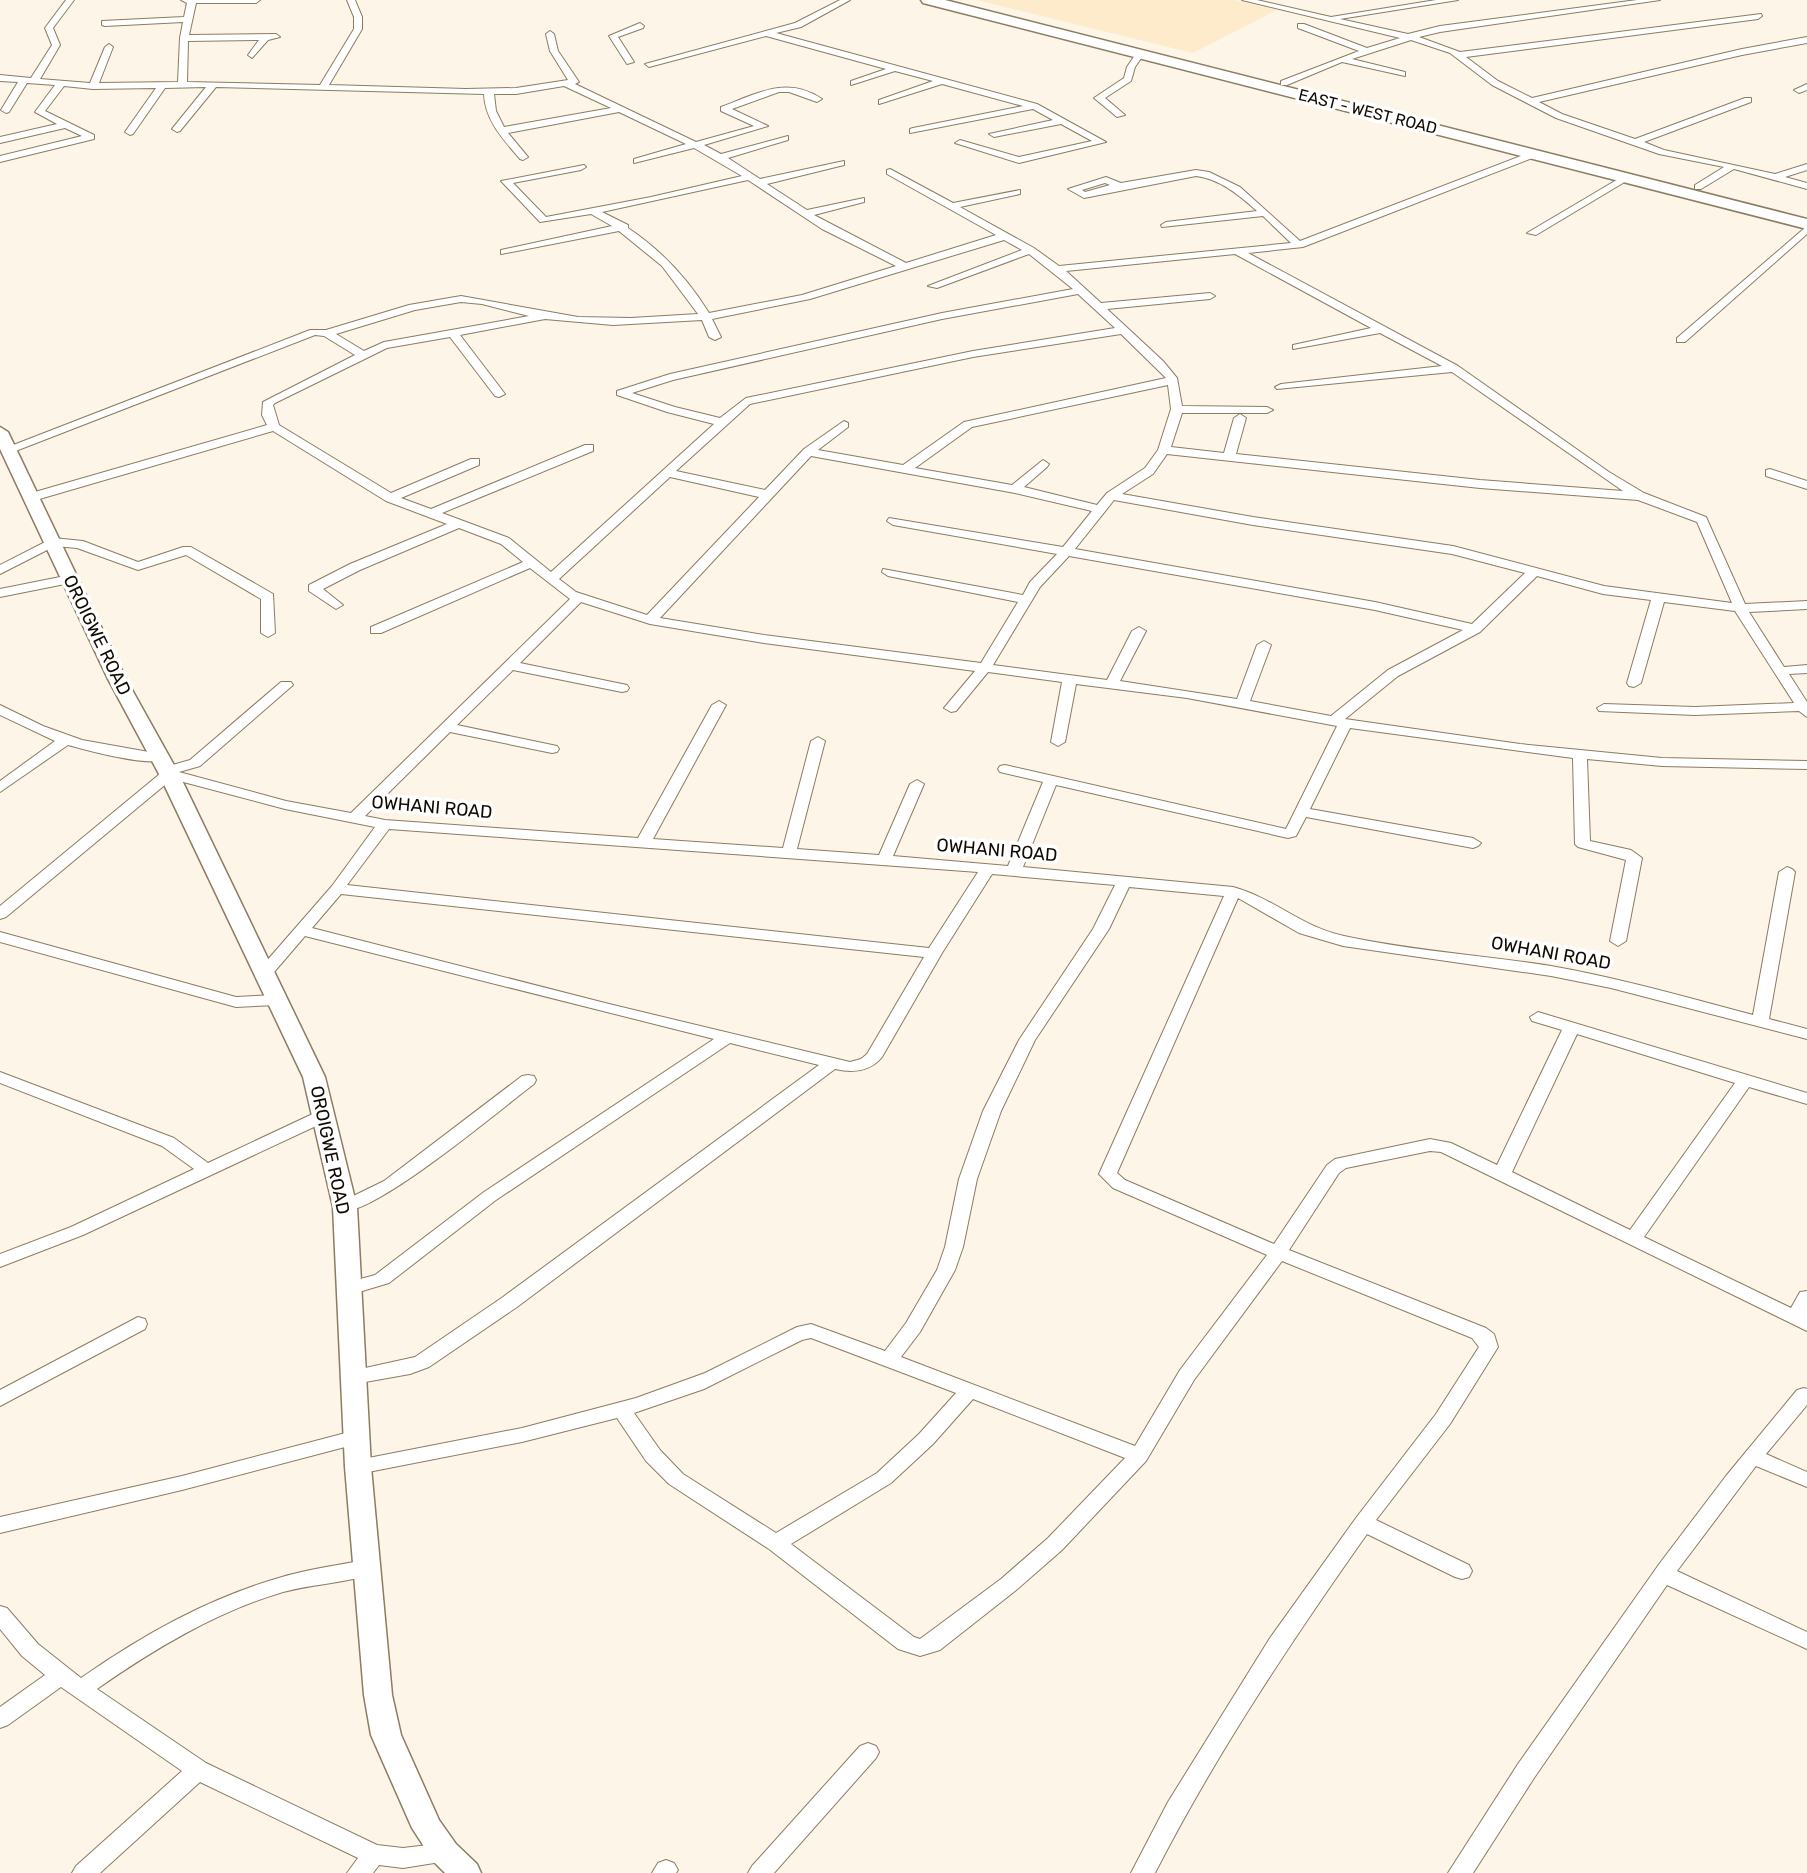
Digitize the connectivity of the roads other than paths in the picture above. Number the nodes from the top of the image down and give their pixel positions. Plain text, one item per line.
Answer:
1 (70, 0) edge
2 (186, 0) edge
3 (256, 0) edge
4 (351, 0) edge
5 (846, 0) edge
6 (928, 0) edge
7 (953, 0) edge
8 (1254, 0) edge
9 (1454, 0) edge
10 (1656, 0) edge
11 (192, 1) edge
12 (236, 1) edge
13 (1754, 16) dead end
14 (1328, 18) junction
15 (187, 19) junction
16 (105, 23) dead end
17 (640, 26) dead end
18 (1301, 26) dead end
19 (550, 34) dead end
20 (768, 34) junction
21 (265, 37) junction
22 (276, 37) dead end
23 (1408, 37) junction
24 (184, 38) junction
25 (1807, 40) edge
26 (109, 47) dead end
27 (1369, 52) junction
28 (1140, 54) junction
29 (252, 55) dead end
30 (1460, 55) junction
31 (1342, 59) junction
32 (630, 62) dead end
33 (649, 64) dead end
34 (896, 68) junction
35 (1402, 74) dead end
36 (0, 78) edge
37 (30, 79) junction
38 (945, 80) junction
39 (182, 83) junction
40 (854, 83) dead end
41 (1284, 83) junction
42 (61, 84) junction
43 (213, 84) junction
44 (567, 84) junction
45 (93, 86) junction
46 (162, 86) junction
47 (323, 87) junction
48 (489, 92) junction
49 (817, 99) dead end
50 (1748, 100) dead end
51 (882, 102) dead end
52 (1528, 102) junction
53 (1034, 106) junction
54 (6, 110) dead end
55 (618, 110) junction
56 (1120, 115) dead end
57 (1062, 121) junction
58 (68, 124) junction
59 (177, 129) dead end
60 (502, 131) junction
61 (913, 131) dead end
62 (131, 132) dead end
63 (994, 134) dead end
64 (785, 138) dead end
65 (0, 140) edge
66 (1636, 142) junction
67 (960, 143) dead end
68 (698, 145) junction
69 (1536, 153) junction
70 (523, 156) dead end
71 (720, 157) junction
72 (0, 159) edge
73 (637, 161) dead end
74 (841, 163) dead end
75 (1733, 166) junction
76 (581, 167) dead end
77 (1807, 167) edge
78 (890, 172) dead end
79 (1628, 177) junction
80 (1774, 177) junction
81 (753, 180) junction
82 (1120, 186) dead end
83 (1807, 186) edge
84 (1698, 187) junction
85 (1016, 191) dead end
86 (860, 200) dead end
87 (952, 206) junction
88 (594, 212) junction
89 (1263, 213) junction
90 (804, 214) junction
91 (1807, 214) edge
92 (1166, 225) dead end
93 (1807, 226) edge
94 (624, 227) junction
95 (1532, 233) dead end
96 (1006, 236) junction
97 (1298, 245) junction
98 (1030, 250) junction
99 (505, 252) dead end
100 (1238, 252) junction
101 (905, 266) junction
102 (1057, 269) junction
103 (933, 286) dead end
104 (1080, 291) junction
105 (1210, 296) dead end
106 (1098, 307) junction
107 (546, 316) junction
108 (706, 317) junction
109 (1381, 329) junction
110 (1123, 330) junction
111 (452, 332) junction
112 (327, 333) junction
113 (715, 337) dead end
114 (1681, 340) dead end
115 (1297, 347) dead end
116 (361, 354) junction
117 (1454, 368) junction
118 (1173, 380) junction
119 (1281, 387) dead end
120 (499, 394) dead end
121 (1177, 409) junction
122 (1267, 410) dead end
123 (1240, 418) dead end
124 (720, 422) junction
125 (844, 425) dead end
126 (274, 426) junction
127 (4, 440) edge
128 (589, 448) dead end
129 (1164, 450) junction
130 (808, 452) junction
131 (1229, 457) junction
132 (475, 462) dead end
133 (1043, 464) dead end
134 (906, 469) junction
135 (669, 473) junction
136 (1770, 473) dead end
137 (1807, 485) edge
138 (1016, 489) junction
139 (769, 495) junction
140 (1111, 496) junction
141 (1640, 496) junction
142 (32, 497) junction
143 (390, 498) junction
144 (1098, 509) junction
145 (429, 514) junction
146 (893, 521) dead end
147 (460, 523) junction
148 (53, 542) junction
149 (1066, 552) junction
150 (531, 563) junction
151 (0, 570) edge
152 (888, 572) dead end
153 (1534, 572) junction
154 (70, 579) junction
155 (551, 579) junction
156 (0, 593) edge
157 (578, 598) junction
158 (1658, 598) junction
159 (1024, 599) junction
160 (336, 605) dead end
161 (1807, 606) edge
162 (1743, 608) junction
163 (650, 620) junction
164 (1475, 629) junction
165 (376, 631) dead end
166 (1139, 631) dead end
167 (268, 633) dead end
168 (1264, 645) dead end
169 (509, 665) junction
170 (985, 667) junction
171 (1807, 669) edge
172 (1779, 671) junction
173 (1070, 678) junction
174 (1634, 683) dead end
175 (1112, 684) junction
176 (286, 685) dead end
177 (622, 688) dead end
178 (1242, 703) junction
179 (719, 705) dead end
180 (951, 708) dead end
181 (1604, 708) dead end
182 (0, 709) edge
183 (1805, 710) edge
184 (1339, 722) junction
185 (446, 727) junction
186 (64, 741) junction
187 (818, 741) dead end
188 (1058, 742) dead end
189 (552, 749) dead end
190 (1580, 755) junction
191 (1807, 765) edge
192 (165, 768) junction
193 (1005, 769) dead end
194 (1051, 779) junction
195 (917, 784) dead end
196 (0, 788) edge
197 (1301, 813) junction
198 (353, 819) junction
199 (386, 824) junction
200 (643, 843) junction
201 (1472, 843) dead end
202 (789, 853) junction
203 (884, 860) junction
204 (988, 868) junction
205 (1014, 870) junction
206 (1787, 872) dead end
207 (1125, 880) junction
208 (337, 889) junction
209 (1233, 892) junction
210 (0, 914) edge
211 (301, 930) junction
212 (0, 937) edge
213 (1619, 941) dead end
214 (934, 953) junction
215 (263, 975) junction
216 (277, 1000) junction
217 (1538, 1017) dead end
218 (1760, 1023) junction
219 (1572, 1027) junction
220 (1807, 1034) edge
221 (727, 1038) junction
222 (832, 1063) junction
223 (0, 1077) edge
224 (528, 1080) dead end
225 (1745, 1080) junction
226 (1807, 1099) edge
227 (325, 1115) junction
228 (208, 1171) junction
229 (1502, 1174) junction
230 (345, 1207) junction
231 (1635, 1237) junction
232 (1278, 1253) junction
233 (0, 1261) edge
234 (349, 1289) junction
235 (1807, 1297) edge
236 (1801, 1321) edge
237 (138, 1324) dead end
238 (890, 1359) junction
239 (354, 1377) junction
240 (970, 1391) junction
241 (1804, 1395) dead end
242 (0, 1399) edge
243 (621, 1409) junction
244 (357, 1437) junction
245 (1139, 1456) junction
246 (1754, 1457) junction
247 (358, 1467) junction
248 (1807, 1480) edge
249 (1363, 1523) junction
250 (0, 1525) edge
251 (776, 1543) junction
252 (366, 1568) junction
253 (1462, 1571) dead end
254 (1664, 1574) junction
255 (0, 1614) edge
256 (1807, 1641) edge
257 (61, 1676) junction
258 (80, 1690) junction
259 (0, 1719) edge
260 (868, 1752) dead end
261 (198, 1770) junction
262 (445, 1853) junction
263 (374, 1855) junction
264 (84, 1873) edge
265 (359, 1873) edge
266 (466, 1873) edge
267 (760, 1873) edge
268 (1143, 1873) edge
269 (1460, 1873) edge

1 - 37 street
2 - 11 street
3 - 12 street
4 - 47 street
5 - 20 street
6 - 28 main road, EAST - WEST ROAD
7 - 41 main road, EAST - WEST ROAD
8 - 14 street
9 - 14 street
10 - 23 street
11 - 12 street
11 - 15 street
13 - 30 street
14 - 23 street
15 - 16 street
15 - 24 street
17 - 32 street
18 - 27 street
19 - 44 street
20 - 33 street
20 - 34 street
21 - 22 street
21 - 24 street
21 - 29 street
23 - 27 street
23 - 30 street
24 - 39 street
25 - 52 street
26 - 45 street
27 - 31 street
28 - 56 street
28 - 69 main road, EAST - WEST ROAD
30 - 52 street
31 - 35 street
31 - 41 street
34 - 38 street
34 - 40 street
36 - 37 street
37 - 42 street
37 - 54 street
38 - 51 street
38 - 53 street
39 - 43 street
39 - 46 street
41 - 84 main road, EAST - WEST ROAD
42 - 45 street
42 - 58 street
43 - 47 street
43 - 59 street
44 - 48 street
44 - 55 street
45 - 46 street
46 - 62 street
47 - 48 street
48 - 60 street
49 - 68 street
50 - 66 street
52 - 66 street
53 - 57 street
53 - 61 street
55 - 60 street
55 - 68 street
57 - 63 street
57 - 67 street
58 - 65 street
58 - 72 street
60 - 70 street
64 - 71 street
66 - 75 street
68 - 71 street
68 - 73 street
69 - 79 main road, EAST - WEST ROAD
69 - 97 street
71 - 81 street
74 - 81 street
75 - 80 street
75 - 84 street
76 - 88 street
77 - 80 street
78 - 87 street
79 - 93 main road, EAST - WEST ROAD
79 - 95 street
80 - 83 street
81 - 88 street
81 - 90 street
82 - 89 street
84 - 91 main road, EAST - WEST ROAD
85 - 87 street
86 - 90 street
87 - 96 street
88 - 94 street
89 - 92 street
89 - 97 street
90 - 101 street
93 - 114 street
94 - 99 street
94 - 108 street
96 - 98 street
96 - 101 street
97 - 100 street
98 - 102 street
98 - 103 street
100 - 102 street
100 - 109 street
101 - 108 street
102 - 104 street
104 - 106 street
104 - 124 street
105 - 106 street
106 - 110 street
107 - 108 street
107 - 111 street
107 - 112 street
108 - 113 street
109 - 115 street
109 - 117 street
110 - 118 street
110 - 124 street
111 - 116 street
111 - 120 street
112 - 116 street
112 - 127 street
116 - 126 street
117 - 119 street
117 - 141 street
118 - 121 street
118 - 134 street
121 - 122 street
121 - 129 street
123 - 131 street
124 - 135 street
125 - 130 street
126 - 142 street
126 - 143 street
127 - 142 street, OROIGWE ROAD
128 - 145 street
129 - 131 street
129 - 140 street
130 - 134 street
130 - 139 street
131 - 141 street
132 - 143 street
133 - 138 street
134 - 138 street
135 - 139 street
135 - 155 street
136 - 137 street
138 - 144 street
139 - 163 street
140 - 144 street
140 - 153 street
141 - 162 street
142 - 148 street, OROIGWE ROAD
143 - 145 street
144 - 149 street
145 - 147 street
146 - 149 street
147 - 150 street
147 - 160 street
148 - 151 street
148 - 154 street, OROIGWE ROAD
148 - 167 street
149 - 159 street
149 - 164 street
150 - 155 street
150 - 165 street
152 - 159 street
153 - 158 street
153 - 164 street
154 - 156 street
154 - 192 street, OROIGWE ROAD
155 - 157 street
157 - 163 street
157 - 169 street
158 - 162 street
158 - 174 street
159 - 170 street
161 - 162 street
162 - 172 street
163 - 170 street
164 - 184 street
166 - 175 street
168 - 178 street
169 - 177 street
169 - 185 street
170 - 173 street
170 - 180 street
171 - 172 street
172 - 183 street
173 - 175 street
173 - 188 street
175 - 178 street
176 - 192 street
178 - 184 street
179 - 200 street
181 - 183 street
182 - 186 street, OWHANI ROAD
184 - 190 street
184 - 197 street
185 - 189 street
185 - 198 street
186 - 192 street, OWHANI ROAD
186 - 196 street
187 - 202 street
190 - 191 street
190 - 213 street
192 - 198 street, OWHANI ROAD
192 - 210 street
192 - 215 street, OROIGWE ROAD
193 - 194 street
194 - 197 street
194 - 205 street
195 - 203 street
197 - 201 street
198 - 199 street, OWHANI ROAD
199 - 200 street, OWHANI ROAD
199 - 208 street
200 - 202 street, OWHANI ROAD
202 - 203 street, OWHANI ROAD
203 - 204 street, OWHANI ROAD
204 - 205 street, OWHANI ROAD
204 - 214 street
205 - 207 street, OWHANI ROAD
206 - 218 street
207 - 209 street, OWHANI ROAD
207 - 238 street
208 - 211 street
208 - 214 street
209 - 218 street, OWHANI ROAD
209 - 232 street
211 - 215 street
211 - 221 street
212 - 216 street
214 - 222 street
215 - 216 street, OROIGWE ROAD
216 - 227 street, OROIGWE ROAD
217 - 219 street
218 - 220 street, OWHANI ROAD
219 - 225 street
219 - 229 street
221 - 222 street
221 - 234 street
222 - 239 street
223 - 228 street
224 - 230 street
225 - 226 street
225 - 231 street
227 - 228 street
227 - 230 street, OROIGWE ROAD
228 - 233 street
229 - 231 street
229 - 232 street
230 - 234 street, OROIGWE ROAD
231 - 236 street
232 - 245 street
232 - 249 street
234 - 239 street, OROIGWE ROAD
235 - 236 street
237 - 242 street
238 - 240 street
238 - 243 street
239 - 244 street, OROIGWE ROAD
240 - 245 street
240 - 251 street
241 - 246 street
243 - 247 street
243 - 251 street
244 - 247 street, OROIGWE ROAD
244 - 250 street
245 - 251 street
246 - 248 street
246 - 254 street
247 - 252 street, OROIGWE ROAD
249 - 253 street
249 - 268 street
252 - 258 street
252 - 262 street, OROIGWE ROAD
254 - 256 street
254 - 269 street
255 - 257 street
257 - 258 street
257 - 259 street
258 - 261 street
260 - 267 street
261 - 263 street
261 - 264 street
262 - 263 street
262 - 266 street, OROIGWE ROAD
263 - 265 street

